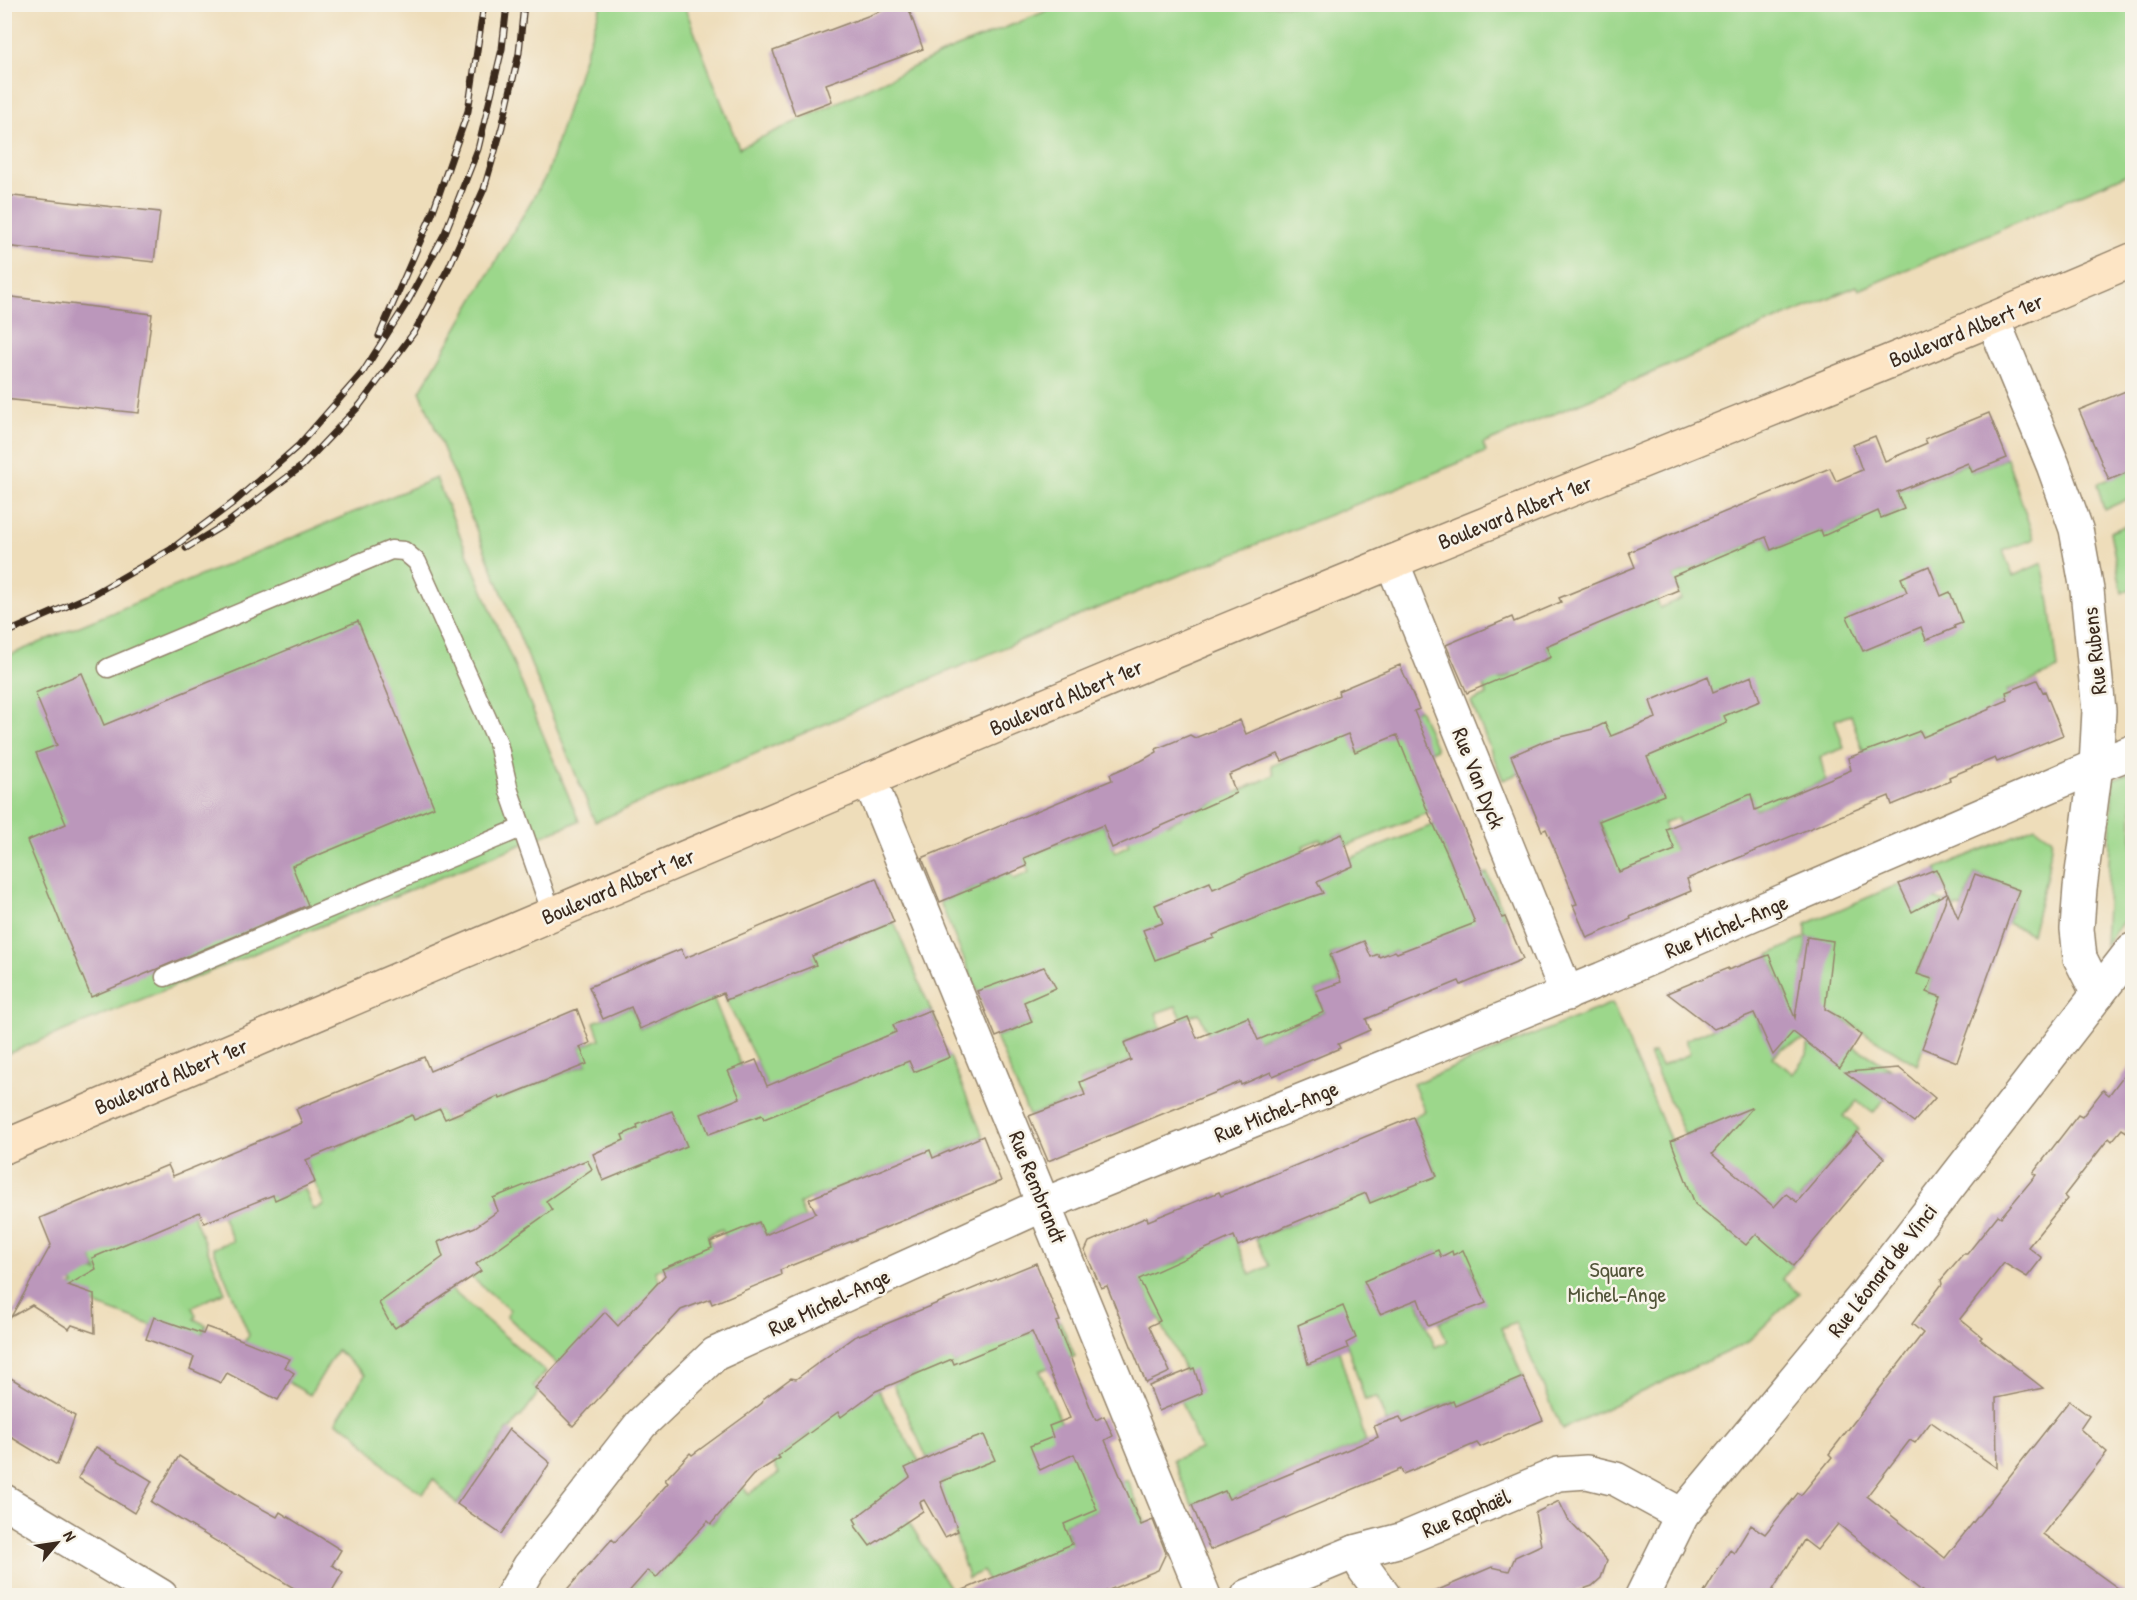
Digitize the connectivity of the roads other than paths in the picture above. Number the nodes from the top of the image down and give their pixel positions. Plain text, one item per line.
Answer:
1 (2133, 260) edge
2 (1993, 320) junction
3 (1392, 562) junction
4 (108, 668) dead end
5 (2133, 752) edge
6 (2096, 766) junction
7 (869, 779) junction
8 (521, 828) junction
9 (552, 914) junction
10 (2133, 950) edge
11 (165, 977) dead end
12 (1567, 994) junction
13 (2098, 994) junction
14 (4, 1147) edge
15 (1045, 1203) junction
16 (4, 1501) edge
17 (1682, 1515) junction
18 (1355, 1552) junction
19 (161, 1596) edge
20 (512, 1596) edge
21 (1204, 1596) edge
22 (1248, 1596) edge
23 (1384, 1596) edge
24 (1642, 1596) edge

1 - 2 main road, Boulevard Albert 1er
2 - 3 main road, Boulevard Albert 1er
2 - 6 street, Rue Rubens
3 - 7 main road, Boulevard Albert 1er
3 - 12 street, Rue Van Dyck
4 - 8 lane
5 - 6 street, Rue Michel-Ange
6 - 12 street, Rue Michel-Ange
6 - 13 street, Rue Rubens
7 - 9 main road, Boulevard Albert 1er
7 - 15 street, Rue Rembrandt
8 - 9 lane
8 - 11 lane
9 - 14 main road, Boulevard Albert 1er
10 - 13 street, Rue Léonard de Vinci
12 - 15 street, Rue Michel-Ange
13 - 17 street, Rue Léonard de Vinci
15 - 20 street, Rue Michel-Ange
15 - 21 street, Rue Rembrandt
16 - 19 street
17 - 18 street, Rue Raphaël
17 - 24 street, Rue Léonard de Vinci
18 - 22 street, Rue Raphaël
18 - 23 street

